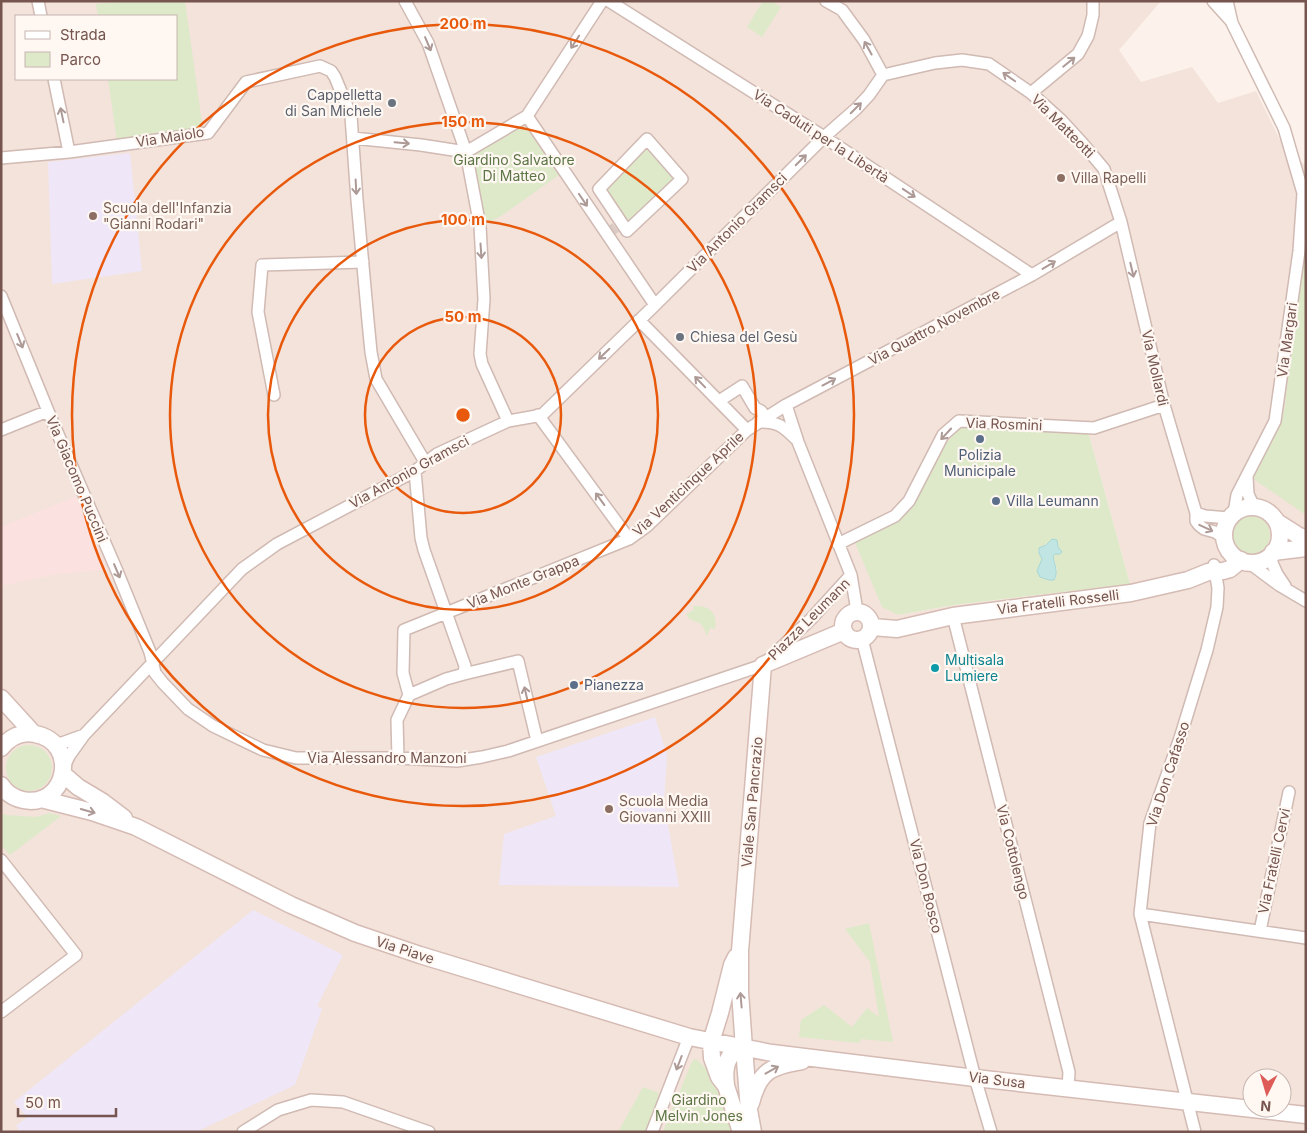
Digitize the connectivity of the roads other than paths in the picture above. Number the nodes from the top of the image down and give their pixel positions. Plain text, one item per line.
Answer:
1 (38, 1) edge
2 (405, 1) edge
3 (602, 1) edge
4 (609, 1) edge
5 (826, 1) edge
6 (1093, 1) edge
7 (1213, 1) edge
8 (1227, 1) edge
9 (41, 15) edge
10 (1232, 23) junction
11 (883, 75) junction
12 (54, 80) edge
13 (1031, 93) junction
14 (526, 116) junction
15 (824, 137) junction
16 (353, 138) junction
17 (647, 139) joint
18 (69, 152) junction
19 (466, 152) junction
20 (1, 158) edge
21 (1121, 222) junction
22 (363, 262) junction
23 (1032, 275) junction
24 (1, 296) edge
25 (655, 305) junction
26 (639, 320) junction
27 (274, 395) dead end
28 (719, 401) junction
29 (786, 405) junction
30 (1164, 405) junction
31 (48, 411) junction
32 (538, 415) junction
33 (762, 420) junction
34 (508, 421) junction
35 (1, 430) edge
36 (747, 430) junction
37 (798, 442) junction
38 (425, 462) junction
39 (415, 471) junction
40 (1247, 477) junction
41 (1254, 507) junction
42 (1196, 513) junction
43 (1231, 516) junction
44 (1277, 522) junction
45 (1306, 538) edge
46 (629, 539) junction
47 (1225, 542) junction
48 (838, 544) junction
49 (1306, 548) edge
50 (600, 551) joint
51 (1271, 554) junction
52 (1244, 561) junction
53 (1213, 569) junction
54 (851, 575) junction
55 (1291, 592) junction
56 (1306, 601) edge
57 (857, 611) junction
58 (447, 613) junction
59 (953, 616) junction
60 (844, 631) junction
61 (867, 633) junction
62 (152, 662) junction
63 (768, 662) junction
64 (464, 674) junction
65 (409, 695) junction
66 (1, 698) edge
67 (33, 733) junction
68 (84, 735) junction
69 (3, 740) edge
70 (537, 741) junction
71 (54, 743) junction
72 (398, 758) junction
73 (64, 770) junction
74 (1, 786) edge
75 (1289, 792) dead end
76 (34, 800) junction
77 (1, 805) edge
78 (136, 827) junction
79 (1, 860) edge
80 (1140, 914) junction
81 (1260, 931) junction
82 (1306, 938) edge
83 (740, 951) junction
84 (1, 1012) edge
85 (689, 1037) junction
86 (711, 1042) junction
87 (743, 1048) junction
88 (820, 1058) junction
89 (975, 1078) junction
90 (726, 1086) junction
91 (1068, 1088) junction
92 (1188, 1101) junction
93 (749, 1110) junction
94 (1306, 1115) edge
95 (243, 1132) edge
96 (429, 1132) edge
97 (652, 1132) edge
98 (741, 1132) edge
99 (753, 1132) edge
100 (991, 1132) edge
101 (1195, 1132) edge

1 - 9 street
2 -> 19 street
3 -> 14 street
4 - 15 street, Via Caduti per la Libertà
11 -> 5 street
13 -> 6 street
7 - 10 street
8 - 10 street, Via Margari
10 - 40 street, Via Margari
13 -> 11 street, Via Matteotti
15 -> 11 street
18 -> 12 street
13 - 21 street, Via Matteotti
14 - 19 street
14 -> 25 street
15 -> 23 street, Via Caduti per la Libertà
25 -> 15 street, Via Antonio Gramsci
16 - 18 street, Via Maiolo
16 -> 19 street
16 -> 22 street, Via Maiolo
17 - 17 street
18 - 20 street, Via Maiolo
19 -> 34 street
23 -> 21 street, Via Quattro Novembre
21 -> 30 street, Via Mollardi
22 - 27 street
22 - 38 street, Via Maiolo
29 -> 23 street, Via Quattro Novembre
24 -> 31 street, Via Giacomo Puccini
25 - 26 street, Via Antonio Gramsci
28 -> 26 street, Via Venticinque Aprile
26 -> 32 street, Via Antonio Gramsci
28 - 33 street
28 - 36 street, Via Venticinque Aprile
29 - 33 street, Via Quattro Novembre
29 - 37 street
30 - 42 street, Via Mollardi
30 -> 48 street, Via Rosmini
31 - 35 street
31 -> 62 street, Via Giacomo Puccini
32 - 34 street, Via Antonio Gramsci
46 -> 32 street
33 - 36 street, Via Quattro Novembre
33 - 37 street
34 - 38 street, Via Antonio Gramsci
36 - 46 street, Via Venticinque Aprile
37 - 48 street
38 - 39 street, Via Antonio Gramsci
39 - 58 street
39 - 62 street, Via Antonio Gramsci
40 - 41 street
40 - 43 street, Via Margari
41 - 43 street
41 - 44 street
42 - 43 street
42 -> 47 street, Via Mollardi
43 - 47 street
44 - 45 street
44 - 51 street
46 - 50 street, Via Venticinque Aprile
47 - 52 street
47 - 53 street
48 - 54 street
49 - 51 street
50 - 58 street, Via Monte Grappa
51 - 52 street
51 - 55 street
52 - 53 street, Via Fratelli Rosselli
52 - 55 street
53 - 59 street, Via Fratelli Rosselli
53 - 80 street, Via Don Cafasso
54 - 57 street, Piazza Leumann
54 - 63 street, Piazza Leumann
55 - 56 street
57 - 60 street
57 - 61 street
58 - 64 street
58 - 65 street, Via Monte Grappa
59 - 61 street, Via Fratelli Rosselli
59 - 91 street, Via Cottolengo
60 - 61 street
60 - 63 street, Piazza Leumann
61 - 89 street, Via Don Bosco
62 - 68 street, Via Antonio Gramsci
62 - 72 street, Via Alessandro Manzoni
63 - 70 street, Via Alessandro Manzoni
63 - 83 street, Viale San Pancrazio
64 - 65 street
70 -> 64 street
65 - 72 street
66 - 67 street
67 - 69 street
67 - 71 street
68 - 71 street, Via Antonio Gramsci
68 - 73 street, Via Antonio Gramsci
70 - 72 street, Via Alessandro Manzoni
71 - 73 street
73 - 76 street
73 - 78 street, Via Piave
74 - 76 street
75 - 81 street, Via Fratelli Cervi
76 - 77 street
76 -> 78 street, Via Piave
78 - 85 street, Via Piave
79 - 84 street
80 - 81 street, Via Fratelli Cervi
80 - 92 street, Via Don Cafasso
81 - 82 street, Via Fratelli Cervi
83 - 86 street, Viale San Pancrazio
87 -> 83 street, Viale San Pancrazio
85 - 86 street, Via Susa
85 -> 97 street
86 - 87 street, Via Susa
86 - 90 street, Viale San Pancrazio
87 - 88 street, Via Susa
87 - 90 street
87 - 93 street, Viale San Pancrazio
88 - 89 street, Via Susa
93 -> 88 street
89 - 91 street, Via Susa
89 - 100 street, Via Don Bosco
90 - 98 street, Viale San Pancrazio
91 - 92 street, Via Susa
92 - 94 street, Via Susa
92 - 101 street, Via Don Cafasso
93 - 99 street, Viale San Pancrazio
95 - 96 street

